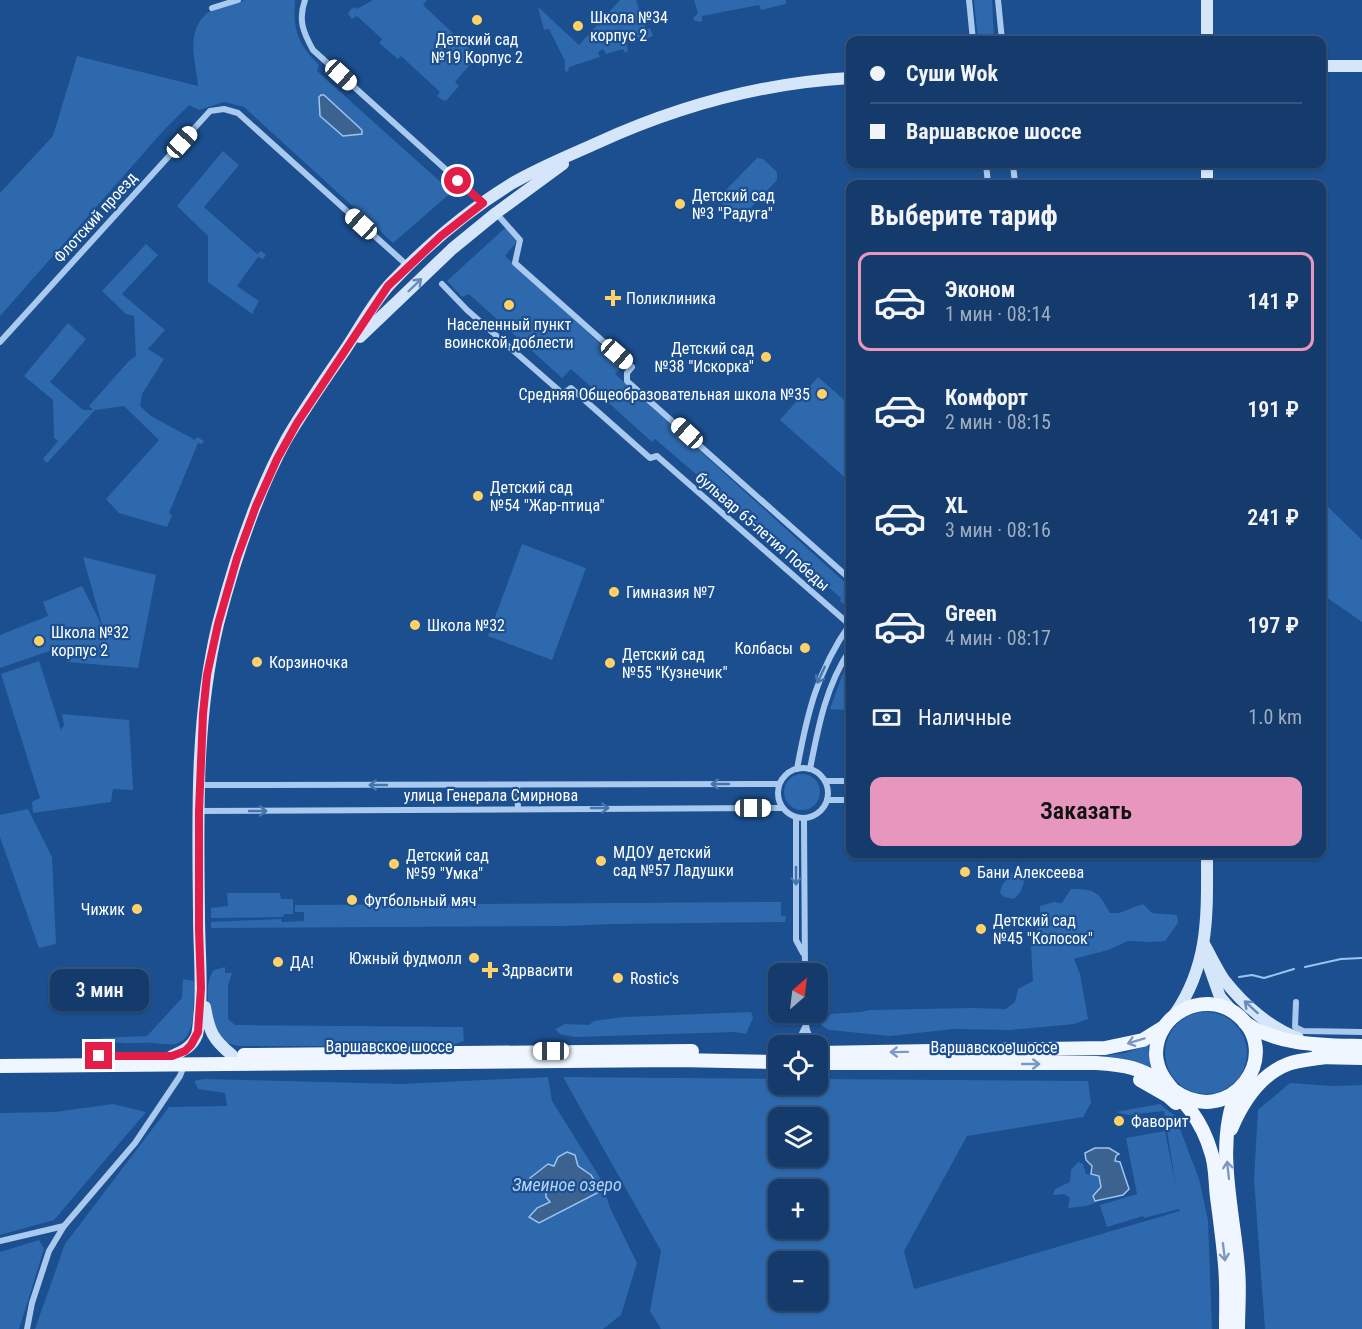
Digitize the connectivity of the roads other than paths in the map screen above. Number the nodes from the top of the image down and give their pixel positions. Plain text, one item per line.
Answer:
1 (238, 0) edge
2 (305, 0) edge
3 (969, 0) edge
4 (998, 0) edge
5 (1208, 0) edge
6 (212, 8) dead end
7 (973, 36) edge
8 (1002, 36) edge
9 (1207, 36) edge
10 (1326, 66) edge
11 (1362, 66) edge
12 (846, 78) edge
13 (586, 148) junction
14 (512, 184) junction
15 (521, 195) junction
16 (483, 203) junction
17 (496, 213) junction
18 (408, 266) junction
19 (441, 284) dead end
20 (388, 286) junction
21 (398, 302) junction
22 (0, 342) edge
23 (344, 352) junction
24 (846, 575) edge
25 (846, 621) edge
26 (846, 631) edge
27 (834, 649) junction
28 (846, 656) joint
29 (797, 769) junction
30 (810, 769) junction
31 (825, 781) junction
32 (846, 781) edge
33 (779, 784) junction
34 (200, 785) junction
35 (517, 785) junction
36 (827, 800) junction
37 (846, 800) edge
38 (782, 808) junction
39 (518, 809) junction
40 (199, 811) junction
41 (796, 818) junction
42 (804, 819) junction
43 (1207, 858) edge
44 (796, 923) junction
45 (804, 924) junction
46 (1204, 944) junction
47 (804, 956) junction
48 (804, 963) edge
49 (201, 988) junction
50 (1296, 1002) dead end
51 (1232, 1011) junction
52 (1175, 1014) junction
53 (805, 1023) edge
54 (1245, 1023) junction
55 (805, 1027) junction
56 (1164, 1027) junction
57 (1362, 1032) edge
58 (801, 1035) edge
59 (809, 1035) edge
60 (1362, 1046) edge
61 (768, 1052) edge
62 (828, 1052) edge
63 (828, 1052) edge
64 (232, 1055) junction
65 (172, 1056) junction
66 (0, 1057) edge
67 (1325, 1057) junction
68 (1362, 1058) edge
69 (768, 1062) edge
70 (1096, 1063) junction
71 (184, 1064) junction
72 (0, 1066) edge
73 (1248, 1079) junction
74 (1170, 1087) junction
75 (1237, 1092) junction
76 (1202, 1130) junction
77 (1227, 1137) junction
78 (64, 1226) junction
79 (0, 1241) edge
80 (27, 1329) edge
81 (1226, 1329) edge
82 (1238, 1329) edge

1 - 6 street
2 - 16 street
3 - 7 street
4 - 8 street
5 - 9 main road
10 - 11 main road
12 - 13 main road
13 - 14 main road
13 - 15 main road
14 - 15 main road
14 - 16 main road
15 - 17 main road
16 - 18 main road
21 -> 17 main road
17 - 24 street, бульвар 65-летия Победы
18 - 20 main road
18 - 22 street, Флотский проезд
19 - 25 street, бульвар 65-летия Победы
20 - 21 main road
20 - 23 main road
21 - 23 main road
23 - 34 main road
26 - 27 street
27 - 28 street
27 -> 29 street
28 - 30 street
29 - 30 street
29 - 33 street
30 - 31 street
31 - 32 street
31 - 36 street
33 -> 35 street, улица Генерала Смирнова
33 - 38 street
35 -> 34 street, улица Генерала Смирнова
34 - 40 main road
35 - 39 street
36 - 37 street
36 - 42 street
39 -> 38 street, улица Генерала Смирнова
38 - 41 street
40 -> 39 street, улица Генерала Смирнова
40 - 49 main road
41 - 42 street
41 -> 44 street
42 - 45 street
43 - 46 main road
44 - 45 street
44 - 47 street
45 - 47 street
46 - 51 main road
46 - 52 main road
60 -> 46 main road
47 - 48 street
49 - 64 main road
49 - 65 main road
50 - 57 street
51 - 52 main road
51 - 54 main road
52 - 56 main road
53 - 55 street
54 - 60 main road
54 - 73 main road
55 - 58 street
55 - 59 street
56 -> 62 main road, Варшавское шоссе
56 - 74 main road
61 - 64 main road, Варшавское шоссе
63 -> 70 main road, Варшавское шоссе
64 - 65 main road, Варшавское шоссе
65 - 66 main road, Варшавское шоссе
67 - 68 main road
67 - 73 main road
67 - 77 main road
69 - 71 main road, Варшавское шоссе
70 - 74 main road, Варшавское шоссе
70 - 76 main road
71 - 72 main road, Варшавское шоссе
71 - 78 street
73 - 75 main road
74 - 75 main road
74 - 76 main road
75 - 77 main road
76 -> 81 main road
82 -> 77 main road
78 - 79 street
78 - 80 street

